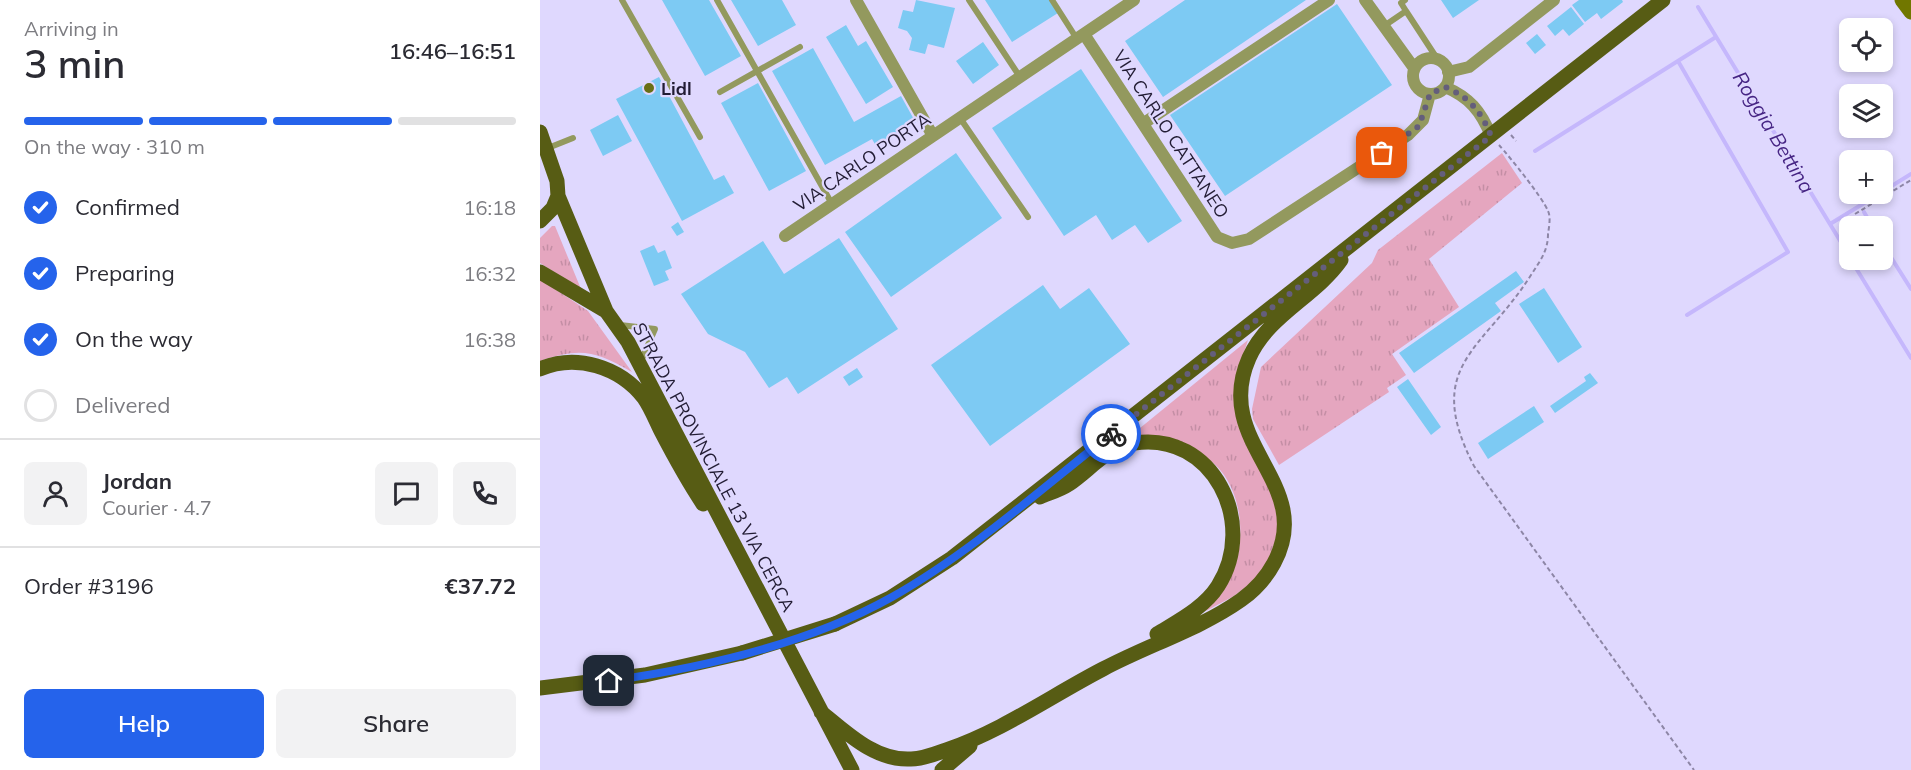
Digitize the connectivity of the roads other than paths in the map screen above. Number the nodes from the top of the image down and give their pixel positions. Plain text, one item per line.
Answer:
1 (622, 0) edge
2 (717, 0) edge
3 (856, 0) edge
4 (969, 0) edge
5 (1052, 0) edge
6 (1134, 0) edge
7 (1329, 0) edge
8 (1365, 0) edge
9 (1405, 0) edge
10 (1554, 0) edge
11 (1663, 0) edge
12 (1902, 0) edge
13 (1406, 11) junction
14 (1911, 12) edge
15 (1384, 26) junction
16 (1080, 36) junction
17 (800, 47) dead end
18 (1438, 60) junction
19 (1414, 69) junction
20 (758, 71) junction
21 (1448, 72) junction
22 (1020, 77) junction
23 (1445, 87) junction
24 (720, 92) dead end
25 (1430, 94) junction
26 (960, 118) junction
27 (1144, 123) junction
28 (540, 132) edge
29 (933, 136) junction
30 (1491, 136) junction
31 (700, 137) dead end
32 (573, 138) dead end
33 (548, 148) junction
34 (558, 196) junction
35 (832, 204) junction
36 (1028, 217) dead end
37 (542, 221) edge
38 (785, 236) dead end
39 (1351, 246) junction
40 (540, 272) edge
41 (606, 311) junction
42 (616, 324) junction
43 (640, 364) junction
44 (540, 369) edge
45 (1019, 507) junction
46 (746, 568) junction
47 (1104, 668) junction
48 (540, 688) edge
49 (821, 712) junction
50 (976, 740) junction
51 (924, 758) junction
52 (852, 770) edge
53 (894, 770) edge
54 (942, 770) edge

1 - 31 lane
2 - 20 lane
3 - 29 street
4 - 22 lane
5 - 16 lane
6 - 16 street, VIA CARLO PORTA
7 - 27 street
8 - 15 street
9 - 13 lane
10 - 21 street
11 - 30 main road
12 - 14 street
13 - 15 lane
13 - 18 lane
15 - 19 street
16 - 22 street, VIA CARLO PORTA
16 - 27 street, VIA CARLO CATTANEO
17 - 20 lane
18 - 19 street
18 - 21 street
19 - 25 street
20 - 24 lane
20 - 35 lane
21 - 23 street
22 - 26 street, VIA CARLO PORTA
23 - 25 street
23 - 30 street
25 - 27 street, VIA CARLO CATTANEO
26 - 29 street, VIA CARLO PORTA
26 - 36 lane, VIA CARLO PORTA
28 - 33 main road, STRADA PROVINCIALE 13 VIA CERCA
29 - 35 street, VIA CARLO PORTA
30 - 39 main road
32 - 33 lane
33 - 34 main road, STRADA PROVINCIALE 13 VIA CERCA
34 - 37 main road
34 - 41 main road, STRADA PROVINCIALE 13 VIA CERCA
35 - 38 street, VIA CARLO PORTA
39 - 45 main road
39 - 47 main road
40 - 41 main road, STRADA PROVINCIALE 13 VIA CERCA
41 - 42 main road, STRADA PROVINCIALE 13 VIA CERCA
42 - 43 main road, STRADA PROVINCIALE 13 VIA CERCA
42 - 43 lane
43 - 46 main road, STRADA PROVINCIALE 13 VIA CERCA
44 - 46 main road
45 - 47 main road
45 - 48 main road, bridge
46 - 49 main road, STRADA PROVINCIALE 13 VIA CERCA
47 - 50 main road
49 - 51 main road
49 - 52 main road, STRADA PROVINCIALE 13 VIA CERCA
50 - 51 main road
50 - 54 main road
51 - 53 main road

